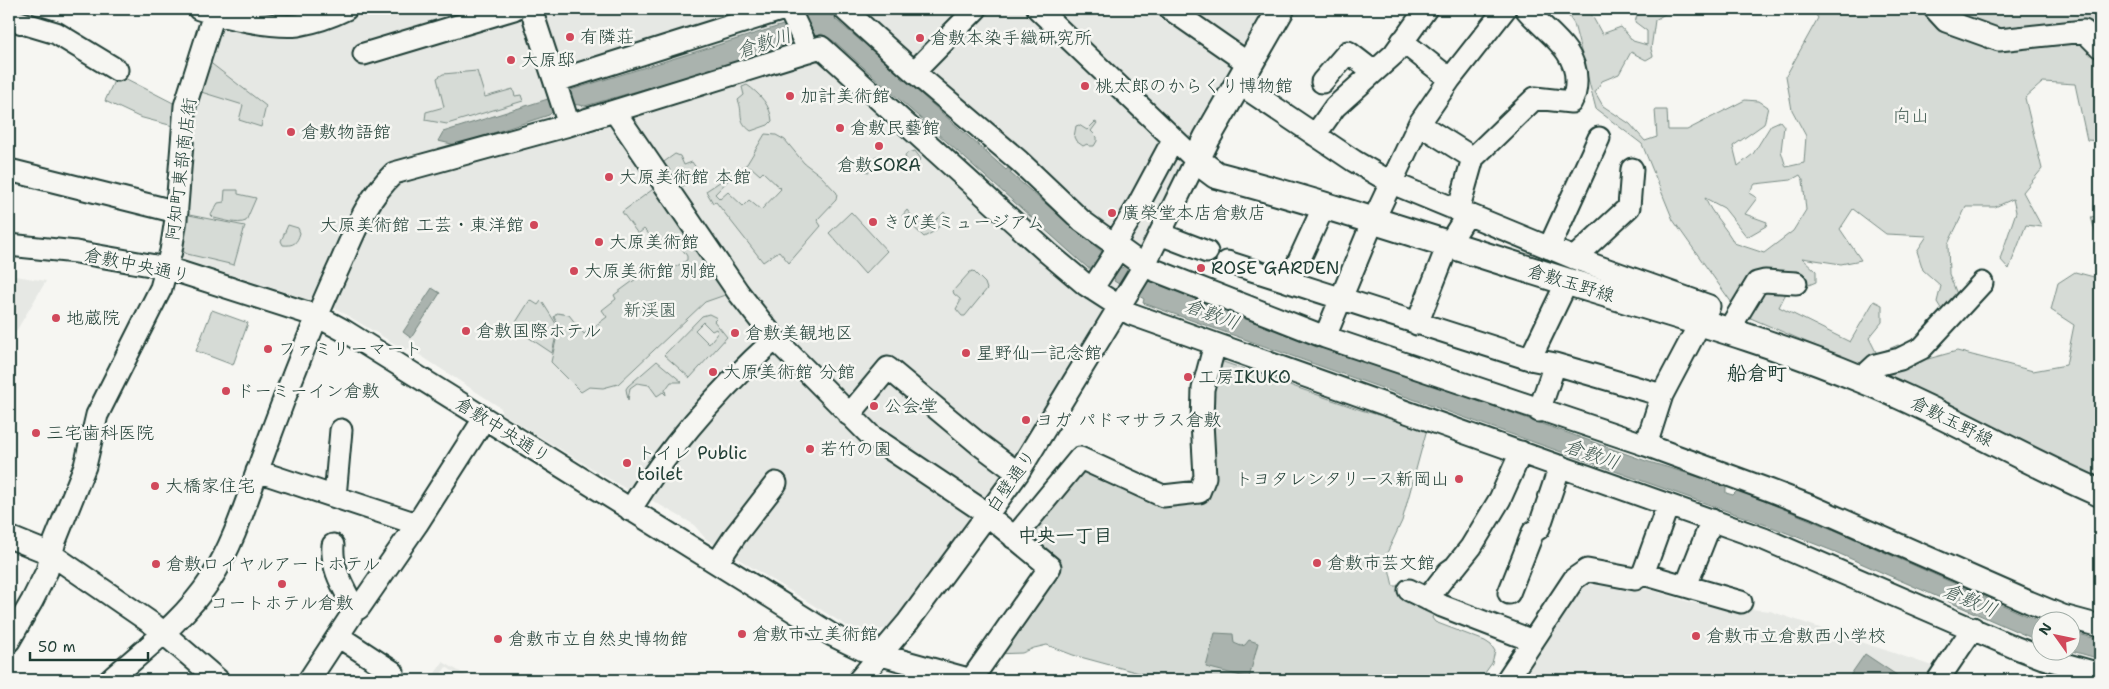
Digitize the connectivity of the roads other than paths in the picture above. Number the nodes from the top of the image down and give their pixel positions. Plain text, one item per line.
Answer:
1 (346, 9) edge
2 (514, 9) edge
3 (531, 9) edge
4 (844, 9) edge
5 (976, 9) edge
6 (1040, 9) edge
7 (1170, 9) edge
8 (1280, 9) edge
9 (1426, 9) edge
10 (1505, 9) edge
11 (1526, 9) edge
12 (1935, 9) edge
13 (206, 11) edge
14 (789, 12) edge
15 (9, 19) edge
16 (1402, 41) junction
17 (2100, 47) edge
18 (808, 48) junction
19 (364, 54) dead end
20 (117, 70) dead end
21 (914, 72) junction
22 (1374, 72) junction
23 (1243, 74) junction
24 (1450, 78) junction
25 (1322, 82) dead end
26 (557, 85) junction
27 (615, 112) junction
28 (568, 120) junction
29 (1419, 124) junction
30 (1315, 136) junction
31 (1599, 138) dead end
32 (1173, 140) junction
33 (1473, 158) junction
34 (1196, 160) junction
35 (1632, 169) dead end
36 (9, 170) edge
37 (1392, 183) junction
38 (1324, 206) junction
39 (177, 212) junction
40 (1462, 213) junction
41 (1373, 221) junction
42 (1160, 234) junction
43 (9, 245) edge
44 (1448, 245) junction
45 (1549, 248) junction
46 (1207, 252) dead end
47 (1227, 262) dead end
48 (1107, 263) junction
49 (167, 268) junction
50 (1142, 269) junction
51 (1570, 270) junction
52 (1289, 282) junction
53 (1982, 282) dead end
54 (1796, 283) dead end
55 (1123, 298) junction
56 (1341, 299) junction
57 (1705, 315) junction
58 (317, 316) junction
59 (1417, 324) junction
60 (1737, 328) junction
61 (1326, 337) junction
62 (775, 338) junction
63 (1215, 344) junction
64 (1530, 359) junction
65 (1555, 364) junction
66 (1861, 378) junction
67 (1662, 395) junction
68 (1539, 410) junction
69 (849, 415) junction
70 (484, 418) junction
71 (341, 430) dead end
72 (1646, 445) junction
73 (1521, 452) junction
74 (1560, 466) junction
75 (257, 471) junction
76 (1018, 473) junction
77 (776, 483) dead end
78 (2100, 493) edge
79 (335, 497) junction
80 (1668, 505) junction
81 (630, 510) junction
82 (986, 515) junction
83 (1712, 520) junction
84 (417, 524) junction
85 (9, 537) edge
86 (1014, 538) junction
87 (333, 545) dead end
88 (51, 554) junction
89 (717, 563) junction
90 (1643, 574) junction
91 (1686, 586) junction
92 (1509, 593) dead end
93 (1741, 602) dead end
94 (355, 610) junction
95 (2100, 626) edge
96 (1973, 628) junction
97 (162, 634) junction
98 (338, 636) junction
99 (9, 641) edge
100 (1533, 641) junction
101 (879, 655) junction
102 (393, 672) dead end
103 (2100, 674) edge
104 (110, 680) edge
105 (218, 680) edge
106 (309, 680) edge
107 (859, 680) edge
108 (972, 680) edge
109 (1507, 680) edge
110 (1938, 680) edge

1 - 13 street
2 - 19 street
3 - 26 street
4 - 21 street
5 - 21 street
6 - 32 street
7 - 23 street
8 - 23 main road
9 - 16 street
10 - 24 street
11 - 33 street
12 - 17 street
13 - 39 street, 阿知町東部商店街
14 - 18 street
14 - 26 street
15 - 20 street
16 - 22 street
16 - 24 street
18 - 27 street
18 - 48 street
21 - 48 street
22 - 25 street
22 - 30 street
23 - 30 street
23 - 34 main road
24 - 29 street
26 - 28 street
27 - 28 street
27 - 62 street
28 - 58 street
29 - 33 street
29 - 37 street
30 - 37 street
31 - 45 street
32 - 34 street
32 - 48 street
33 - 40 street
34 - 38 main road, 倉敷玉野線
34 - 42 street, 白壁通り
35 - 51 street
36 - 39 street
37 - 40 street
37 - 41 street
38 - 41 main road, 倉敷玉野線
38 - 52 street
39 - 49 street, 阿知町東部商店街
40 - 44 street
40 - 45 street
41 - 44 main road, 倉敷玉野線
41 - 56 street
42 - 46 street
42 - 50 street, 白壁通り
43 - 49 street, 倉敷中央通り
44 - 51 main road, 倉敷玉野線
44 - 59 street
45 - 51 street
47 - 52 street
48 - 50 street
48 - 55 street
49 - 58 street, 倉敷中央通り
49 - 88 street, 阿知町東部商店街
50 - 55 street, 白壁通り
50 - 61 street
51 - 57 main road, 倉敷玉野線
51 - 64 street
52 - 56 street
53 - 66 street
54 - 60 street
55 - 63 street
55 - 76 street, 白壁通り
56 - 59 street
56 - 61 street
57 - 60 main road, 倉敷玉野線
57 - 67 street
58 - 70 street, 倉敷中央通り
58 - 75 street
59 - 64 street
60 - 66 main road, 倉敷玉野線
61 - 68 street
62 - 69 street
62 - 81 street
63 - 73 street
63 - 86 street
64 - 65 street
65 - 67 street
65 - 68 street
66 - 78 main road, 倉敷玉野線
67 - 72 street
68 - 72 street
69 - 76 street
69 - 82 street
70 - 81 street, 倉敷中央通り
70 - 84 street
71 - 79 street
72 - 95 street
73 - 74 street
73 - 100 street
74 - 80 street
74 - 92 street
75 - 79 street
75 - 97 street
76 - 82 street, 白壁通り
77 - 89 street
79 - 84 street
80 - 83 street
80 - 90 street
81 - 89 street, 倉敷中央通り
82 - 86 street
82 - 101 street, 白壁通り
83 - 91 street
83 - 96 street
84 - 94 street
85 - 88 street
86 - 108 street
87 - 94 street
88 - 97 street
88 - 99 street, 阿知町東部商店街
89 - 101 street, 倉敷中央通り
90 - 91 street
90 - 100 street
91 - 93 street
94 - 98 street
96 - 103 street
96 - 110 street
97 - 104 street
97 - 105 street
98 - 102 street
98 - 106 street
100 - 109 street
101 - 107 street, 白壁通り
101 - 108 street, 倉敷中央通り

